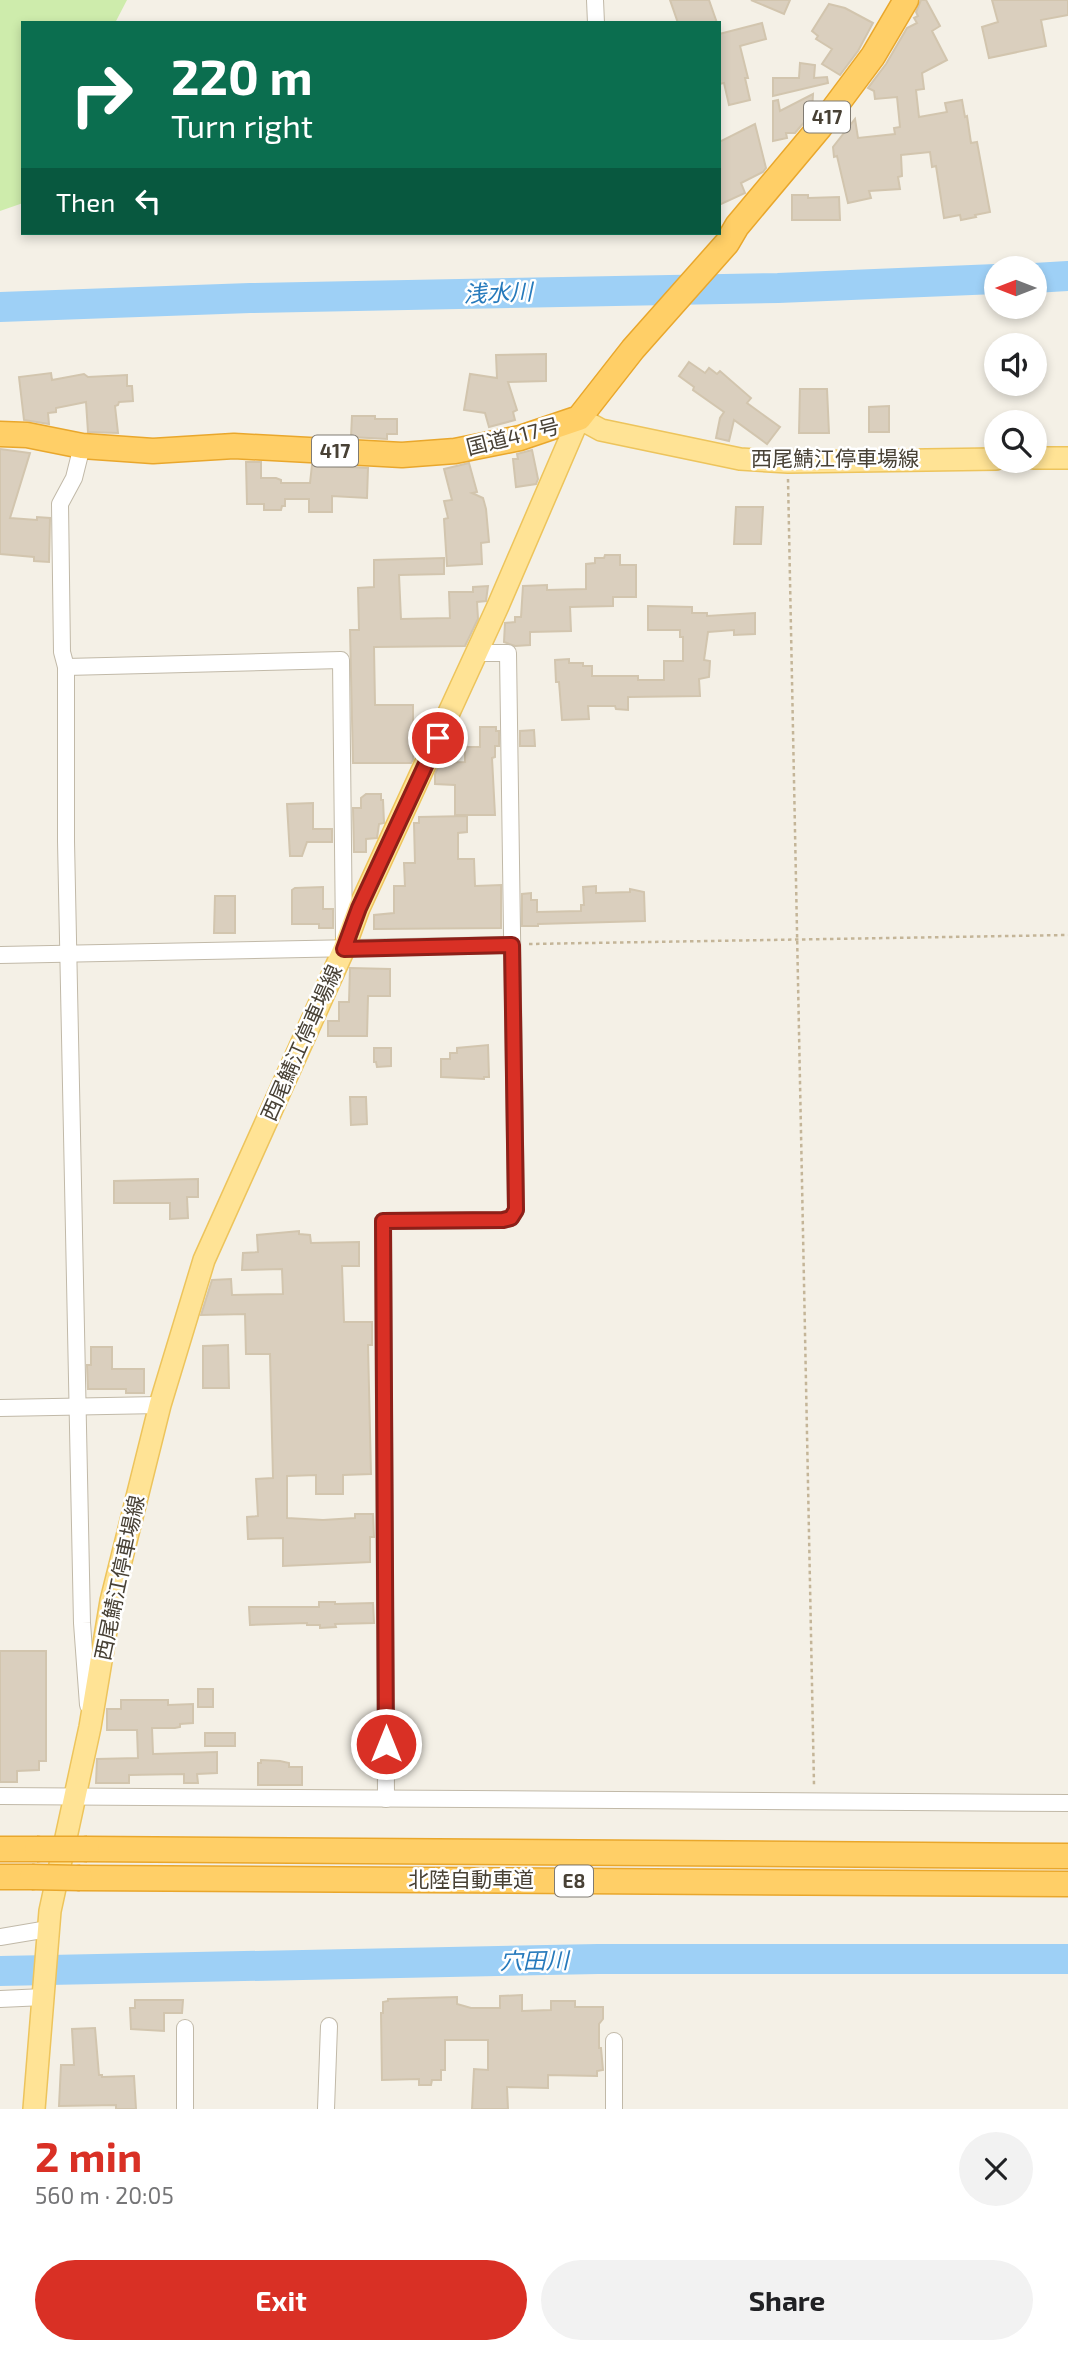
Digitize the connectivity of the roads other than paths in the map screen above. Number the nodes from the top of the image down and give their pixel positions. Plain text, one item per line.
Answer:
1 (595, 0) edge
2 (906, 0) edge
3 (596, 21) edge
4 (728, 232) edge
5 (579, 418) junction
6 (0, 434) edge
7 (82, 446) junction
8 (1047, 458) edge
9 (1068, 458) edge
10 (984, 459) edge
11 (475, 653) junction
12 (66, 667) junction
13 (512, 945) junction
14 (344, 949) junction
15 (70, 954) junction
16 (0, 955) edge
17 (160, 1405) junction
18 (77, 1407) junction
19 (0, 1408) edge
20 (90, 1727) junction
21 (0, 1796) edge
22 (75, 1796) junction
23 (386, 1799) junction
24 (1068, 1803) edge
25 (0, 1849) edge
26 (1068, 1856) edge
27 (0, 1877) edge
28 (1068, 1884) edge
29 (0, 1937) edge
30 (48, 1938) junction
31 (44, 1993) junction
32 (0, 1999) edge
33 (329, 2026) dead end
34 (185, 2028) dead end
35 (614, 2041) dead end
36 (34, 2109) edge
37 (184, 2109) edge
38 (326, 2109) edge
39 (614, 2109) edge

1 - 3 street
2 - 4 highway, 国道417号 / 417
4 - 5 highway, 国道417号 / 417
5 - 7 highway, 国道417号 / 417
5 - 10 main road, 西尾鯖江停車場線
5 - 11 main road, 西尾鯖江停車場線
6 - 7 highway, 国道417号 / 417
7 - 12 street
8 - 9 main road
11 - 13 street
11 - 14 main road, 西尾鯖江停車場線
12 - 14 street
12 - 15 street
13 - 14 street
13 - 23 street
14 - 15 street
14 - 17 main road, 西尾鯖江停車場線
15 - 16 street
15 - 18 street
17 - 18 street
17 - 20 main road, 西尾鯖江停車場線
18 - 19 street
18 - 20 street
20 - 22 main road, 西尾鯖江停車場線
21 - 22 street
22 - 23 street
22 - 30 main road, 西尾鯖江停車場線
23 - 24 street
25 - 26 highway, 北陸自動車道 / E8, bridge
27 - 28 highway, 北陸自動車道 / E8, bridge
29 - 30 street
30 - 31 main road, 西尾鯖江停車場線
31 - 32 street
31 - 36 main road, 西尾鯖江停車場線
33 - 38 street
34 - 37 street
35 - 39 street

